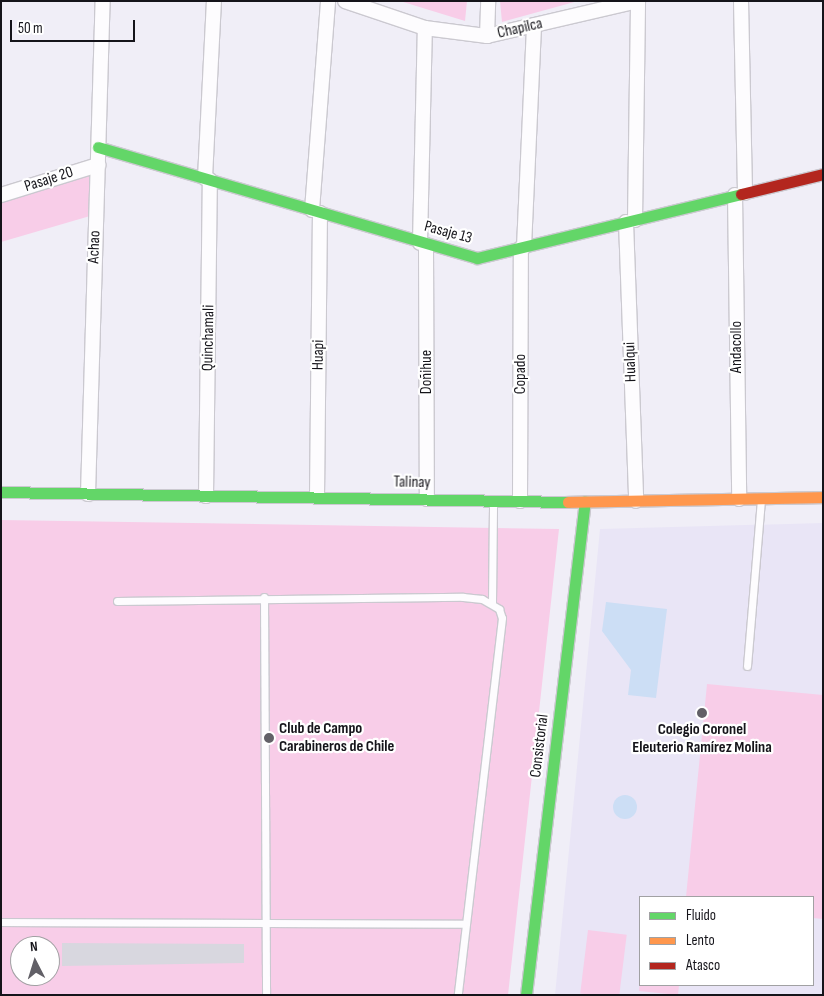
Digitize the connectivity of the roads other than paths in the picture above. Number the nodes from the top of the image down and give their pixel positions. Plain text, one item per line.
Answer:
1 (103, 1) edge
2 (214, 1) edge
3 (328, 1) edge
4 (345, 1) edge
5 (488, 1) edge
6 (638, 1) edge
7 (741, 1) edge
8 (366, 5) edge
9 (603, 5) edge
10 (534, 25) junction
11 (425, 28) junction
12 (487, 36) junction
13 (98, 147) junction
14 (98, 165) junction
15 (823, 174) edge
16 (208, 179) junction
17 (740, 194) junction
18 (1, 195) edge
19 (316, 211) junction
20 (631, 221) junction
21 (423, 244) junction
22 (523, 248) junction
23 (1, 492) edge
24 (88, 494) junction
25 (206, 496) junction
26 (317, 497) junction
27 (823, 497) edge
28 (762, 498) junction
29 (427, 499) junction
30 (739, 499) junction
31 (493, 500) junction
32 (520, 501) junction
33 (636, 501) junction
34 (585, 502) junction
35 (264, 597) junction
36 (117, 601) dead end
37 (492, 603) junction
38 (747, 666) dead end
39 (1, 922) edge
40 (266, 924) junction
41 (464, 924) junction
42 (266, 995) edge
43 (458, 995) edge
44 (526, 995) edge

1 - 13 street, Achao
2 - 16 street, Quinchamali
3 - 19 street, Huapi
4 - 8 street, Chapilca
5 - 12 street
6 - 9 street, Chapilca
6 - 20 street, Hualqui
7 - 17 street, Andacollo
8 - 11 street, Chapilca
9 - 10 street, Chapilca
10 - 12 street, Chapilca
10 - 22 street, Copado
11 - 12 street, Chapilca
11 - 21 street, Doñihue
13 - 14 street, Achao
13 - 16 street, Pasaje 13
14 - 18 street, Pasaje 20
14 - 24 street, Achao
15 - 17 street, Pasaje 13
16 - 19 street, Pasaje 13
16 - 25 street, Quinchamali
17 - 20 street, Pasaje 13
17 - 30 street, Andacollo
19 - 21 street, Pasaje 13
19 - 26 street, Huapi
20 - 22 street, Pasaje 13
20 - 33 street, Hualqui
21 - 22 street, Pasaje 13
21 - 29 street, Doñihue
22 - 32 street, Copado
23 - 24 street, Talinay
24 - 25 street, Talinay
25 - 26 street, Talinay
26 - 29 street, Talinay
27 - 28 street, Talinay
28 - 30 street, Talinay
28 - 38 lane
29 - 31 street, Talinay
30 - 33 street, Talinay
31 - 32 street, Talinay
31 - 37 lane
32 - 34 street, Talinay
33 - 34 street, Talinay
34 - 44 street, Consistorial
35 - 36 lane
35 - 37 lane
35 - 40 lane
37 - 41 lane
39 - 40 lane
40 - 41 lane
40 - 42 lane
41 - 43 lane

